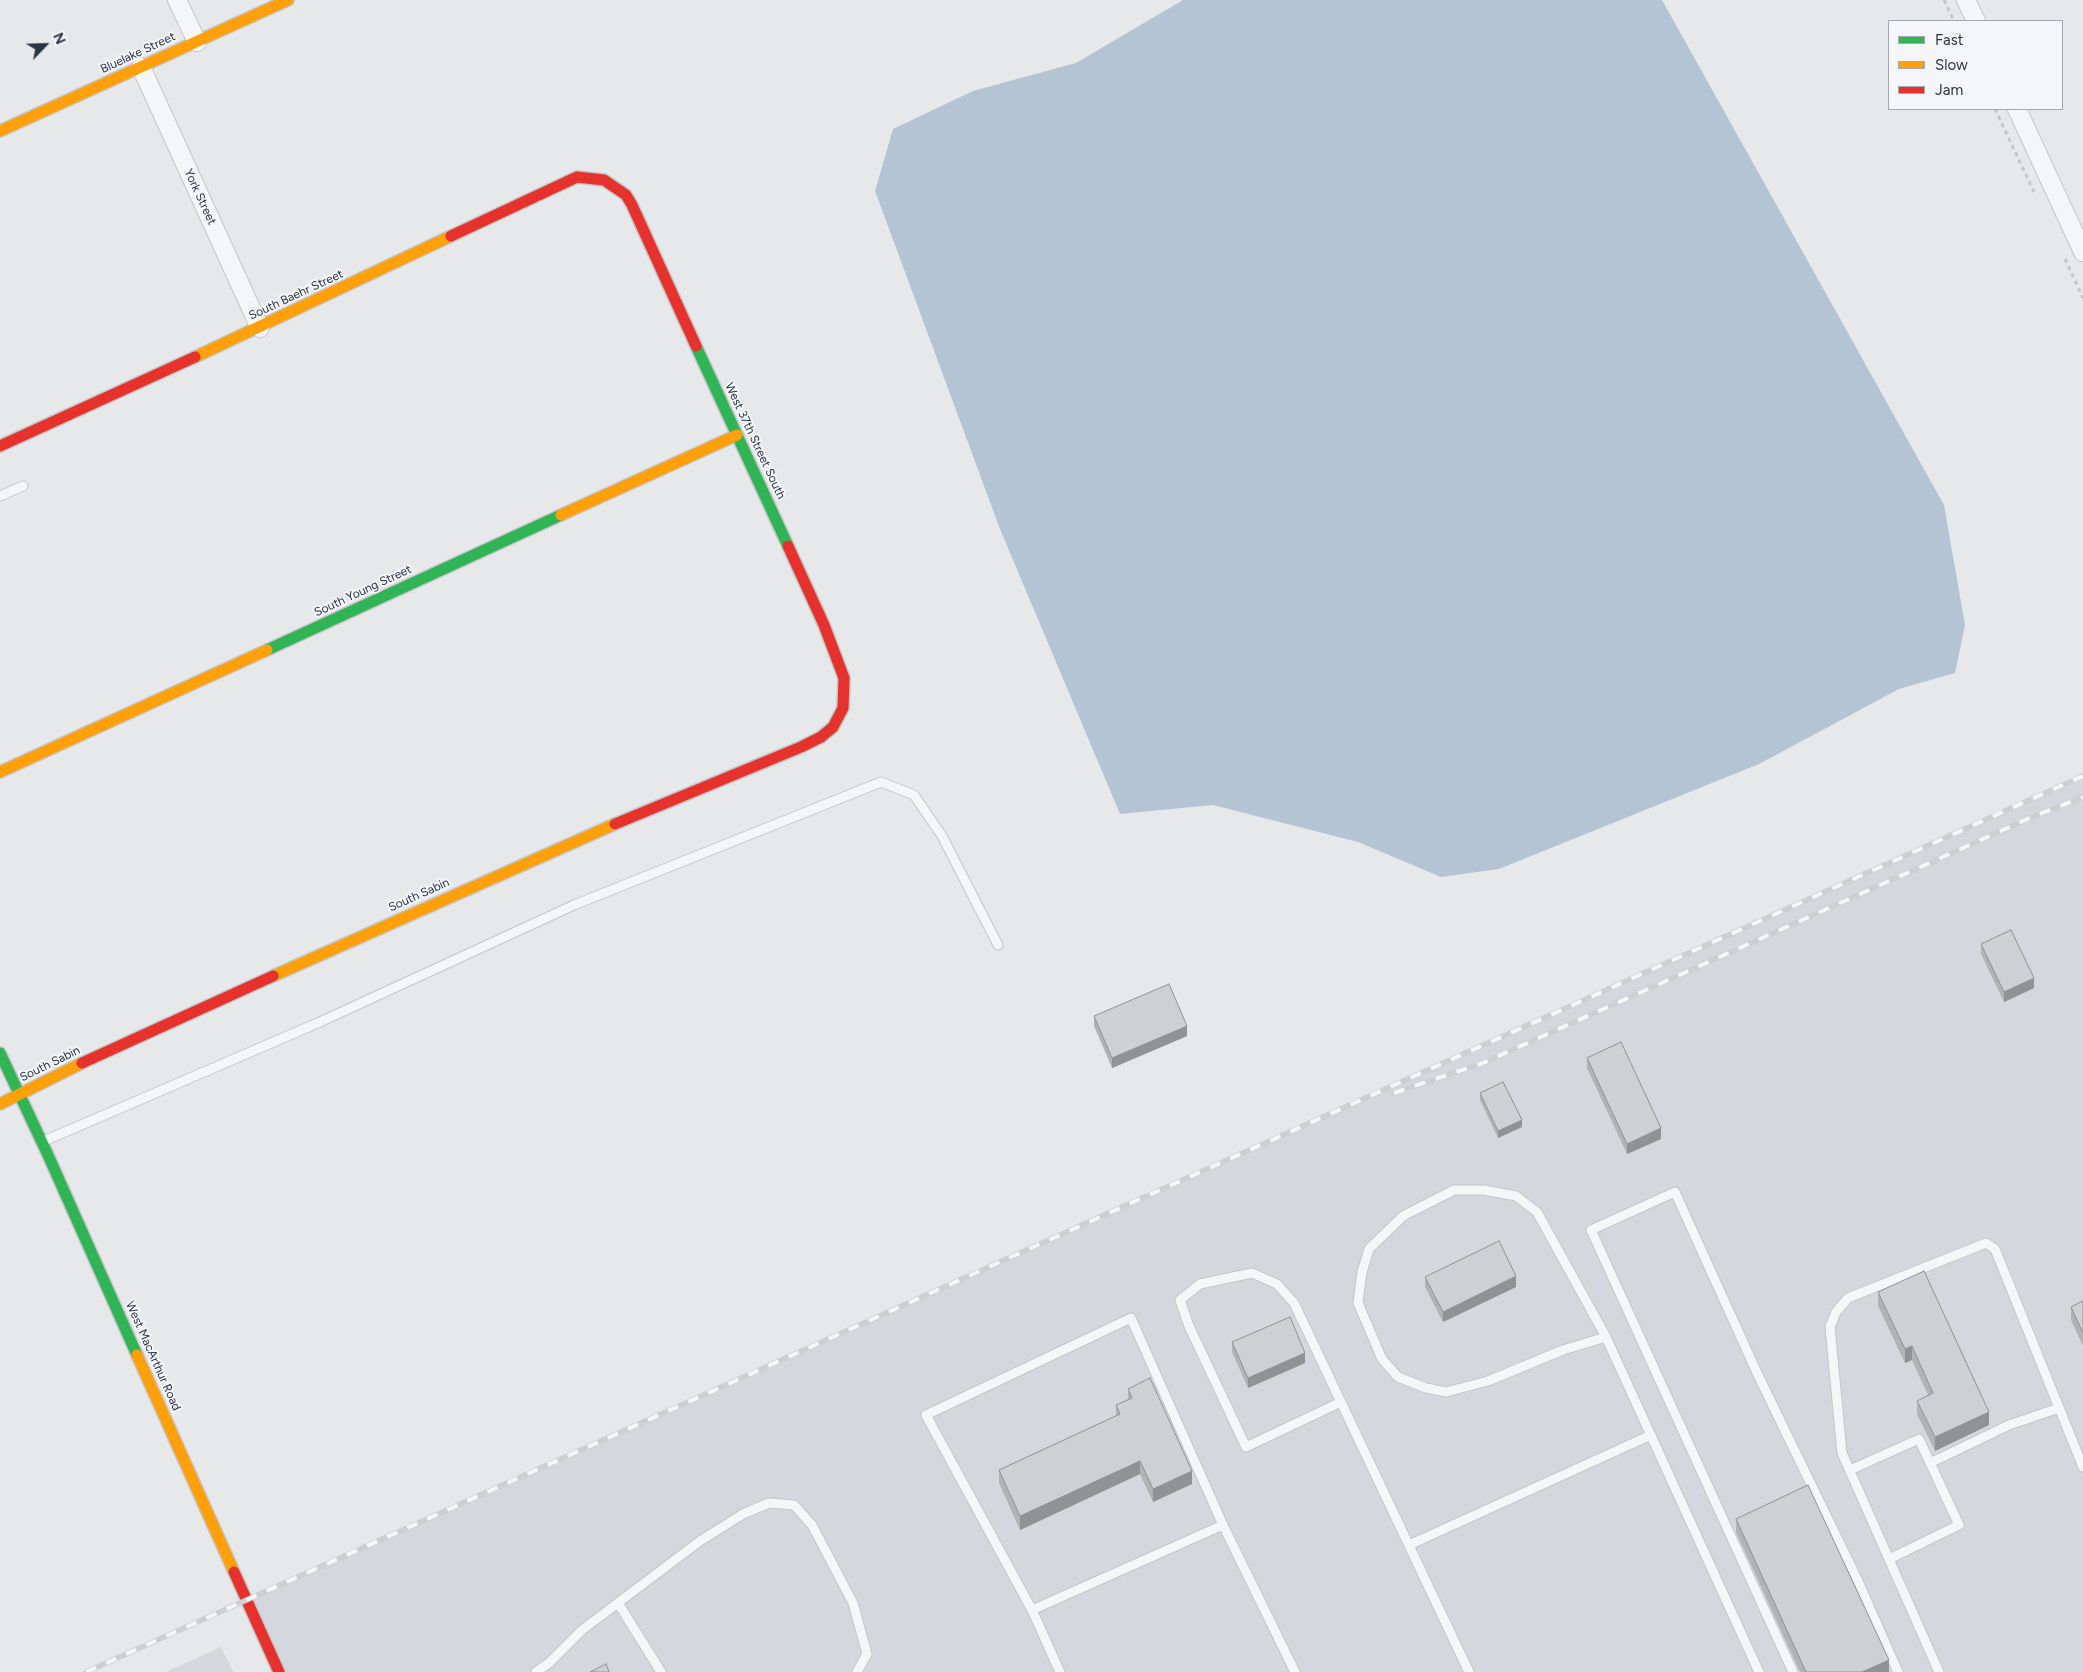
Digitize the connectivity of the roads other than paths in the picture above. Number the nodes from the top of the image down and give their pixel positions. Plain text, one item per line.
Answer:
1 (177, 0) edge
2 (288, 0) edge
3 (1966, 0) edge
4 (1976, 20) edge
5 (196, 42) junction
6 (141, 67) junction
7 (2016, 110) edge
8 (0, 131) edge
9 (604, 180) joint
10 (2083, 252) edge
11 (260, 328) junction
12 (737, 435) junction
13 (0, 446) edge
14 (24, 486) dead end
15 (0, 496) edge
16 (833, 727) joint
17 (0, 772) edge
18 (998, 945) dead end
19 (0, 1053) edge
20 (19, 1095) junction
21 (0, 1104) edge
22 (42, 1142) junction
23 (1606, 1337) junction
24 (1341, 1402) junction
25 (2059, 1408) junction
26 (1651, 1435) junction
27 (1930, 1463) junction
28 (2083, 1467) edge
29 (1850, 1470) junction
30 (1223, 1525) junction
31 (1409, 1546) junction
32 (1889, 1559) junction
33 (618, 1603) junction
34 (1032, 1610) junction
35 (279, 1672) edge
36 (536, 1672) edge
37 (661, 1672) edge
38 (857, 1672) edge
39 (1060, 1672) edge
40 (1295, 1672) edge
41 (1469, 1672) edge
42 (1759, 1672) edge
43 (1793, 1672) edge
44 (1898, 1672) edge
45 (1939, 1672) edge

1 - 5 street
2 - 5 street, Bluelake Street
3 - 4 street
5 - 6 street, Bluelake Street
6 - 8 street, Bluelake Street
6 - 11 street, York Street
7 - 10 street
9 - 11 street, South Baehr Street
9 - 12 street, West 37th Street South
11 - 13 street, South Baehr Street
12 - 16 street, West 37th Street South
12 - 17 street, South Young Street
14 - 15 lane
16 - 20 street, South Sabin
18 - 22 lane
19 - 20 street, West MacArthur Road
20 - 21 street, South Sabin
20 - 22 street, West MacArthur Road
22 - 35 street, West MacArthur Road
23 - 23 lane
23 - 26 lane
24 - 24 lane
24 - 31 lane
25 - 27 lane
25 - 28 lane
25 - 29 lane
26 - 31 lane
26 - 42 lane
27 - 29 lane
27 - 32 lane
29 - 32 lane
30 - 34 lane
30 - 34 lane
30 - 40 lane
31 - 41 lane
32 - 45 lane
33 - 36 lane
33 - 37 lane
33 - 38 lane
34 - 39 lane
43 - 44 lane

